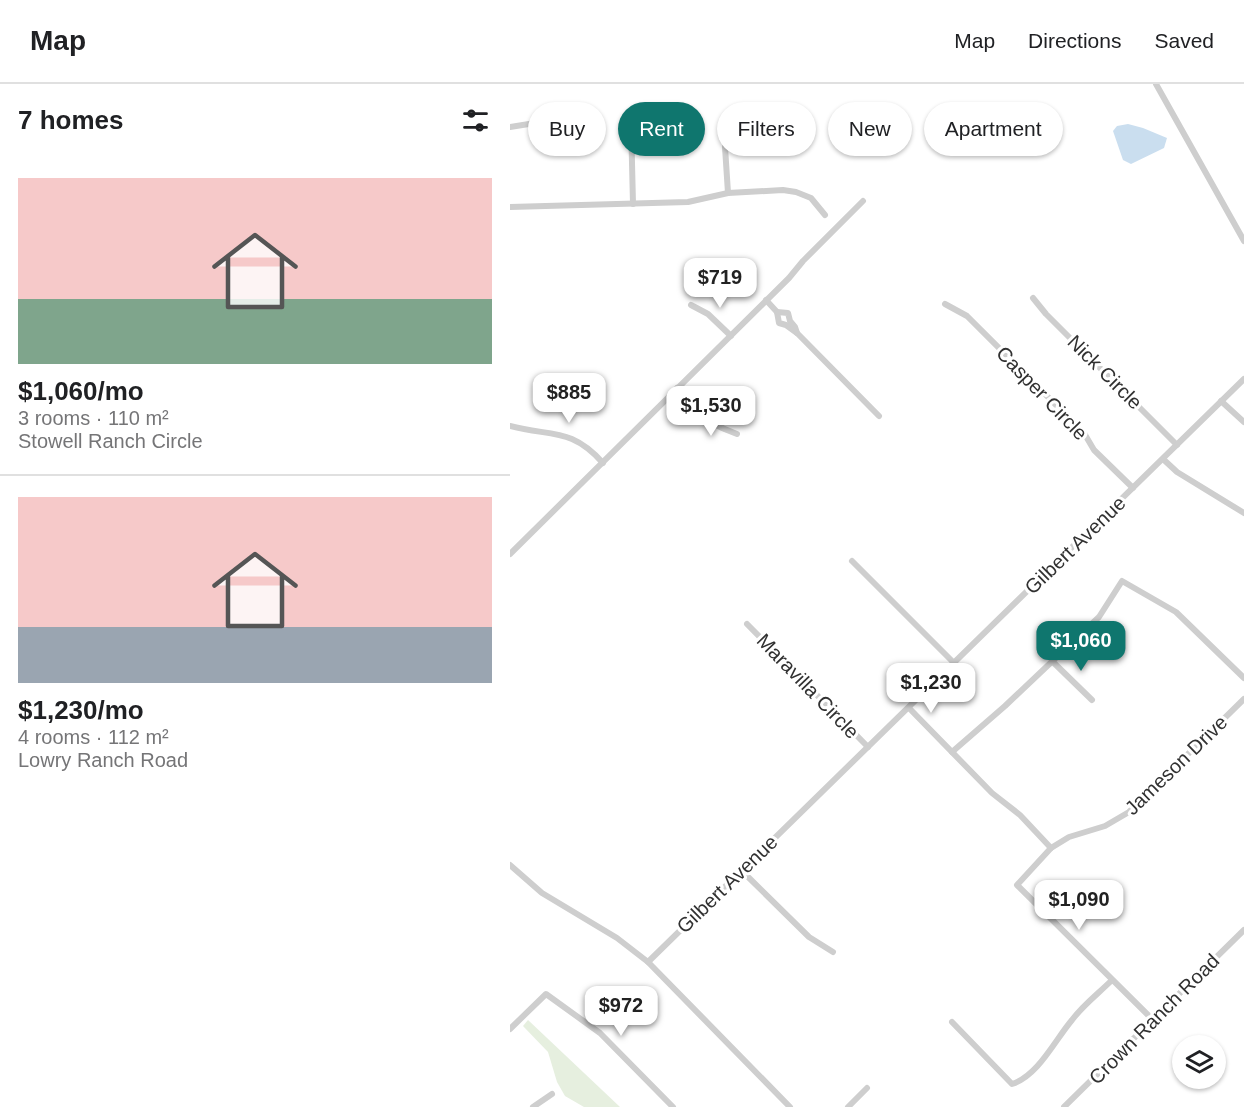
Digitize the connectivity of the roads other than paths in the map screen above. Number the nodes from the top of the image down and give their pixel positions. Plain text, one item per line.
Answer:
1 (1156, 84) edge
2 (528, 124) edge
3 (510, 127) edge
4 (632, 156) edge
5 (726, 156) edge
6 (728, 193) junction
7 (863, 201) dead end
8 (633, 204) junction
9 (510, 207) edge
10 (825, 215) dead end
11 (1244, 241) edge
12 (1033, 298) dead end
13 (766, 300) junction
14 (945, 304) dead end
15 (691, 305) dead end
16 (777, 312) junction
17 (797, 333) junction
18 (731, 336) junction
19 (1244, 379) edge
20 (675, 390) junction
21 (1221, 401) junction
22 (879, 416) dead end
23 (1244, 422) edge
24 (510, 426) edge
25 (737, 434) dead end
26 (1177, 445) junction
27 (1163, 459) junction
28 (603, 463) junction
29 (1133, 488) junction
30 (1244, 513) edge
31 (510, 554) edge
32 (852, 561) dead end
33 (747, 624) dead end
34 (1053, 662) junction
35 (954, 663) junction
36 (1244, 678) edge
37 (1244, 699) edge
38 (1092, 700) dead end
39 (909, 708) junction
40 (868, 747) junction
41 (952, 752) junction
42 (1051, 848) junction
43 (510, 865) edge
44 (741, 870) junction
45 (1244, 930) edge
46 (832, 952) dead end
47 (648, 962) junction
48 (1112, 980) junction
49 (1153, 1020) junction
50 (952, 1022) dead end
51 (510, 1029) edge
52 (867, 1088) dead end
53 (552, 1094) dead end
54 (533, 1107) edge
55 (673, 1107) edge
56 (790, 1107) edge
57 (848, 1107) edge
58 (1065, 1107) edge

1 - 11 street
2 - 3 street
4 - 8 street
5 - 6 street
6 - 8 street
6 - 10 street
7 - 13 street
8 - 9 street
12 - 26 street, Nick Circle
13 - 16 street
13 - 18 street
14 - 29 street, Casper Circle
15 - 18 street
16 - 17 street
16 - 17 street
17 - 22 street
18 - 20 street
19 - 21 street, Gilbert Avenue
20 - 25 street
20 - 28 street
21 - 23 street
21 - 26 street, Gilbert Avenue
24 - 28 street
26 - 27 street, Gilbert Avenue
27 - 29 street, Gilbert Avenue
27 - 30 street
28 - 31 street
29 - 35 street, Gilbert Avenue
32 - 35 street
33 - 40 street, Maravilla Circle
34 - 36 street
34 - 38 street
34 - 41 street
35 - 39 street, Gilbert Avenue
37 - 42 street, Jameson Drive
39 - 40 street, Gilbert Avenue
39 - 41 street
40 - 44 street, Gilbert Avenue
41 - 42 street
42 - 48 street, Jameson Drive
43 - 47 street
44 - 46 street
44 - 47 street, Gilbert Avenue
45 - 49 street, Crown Ranch Road
47 - 56 street
48 - 49 street
48 - 50 street
49 - 58 street, Crown Ranch Road
51 - 55 street
52 - 57 street
53 - 54 street

